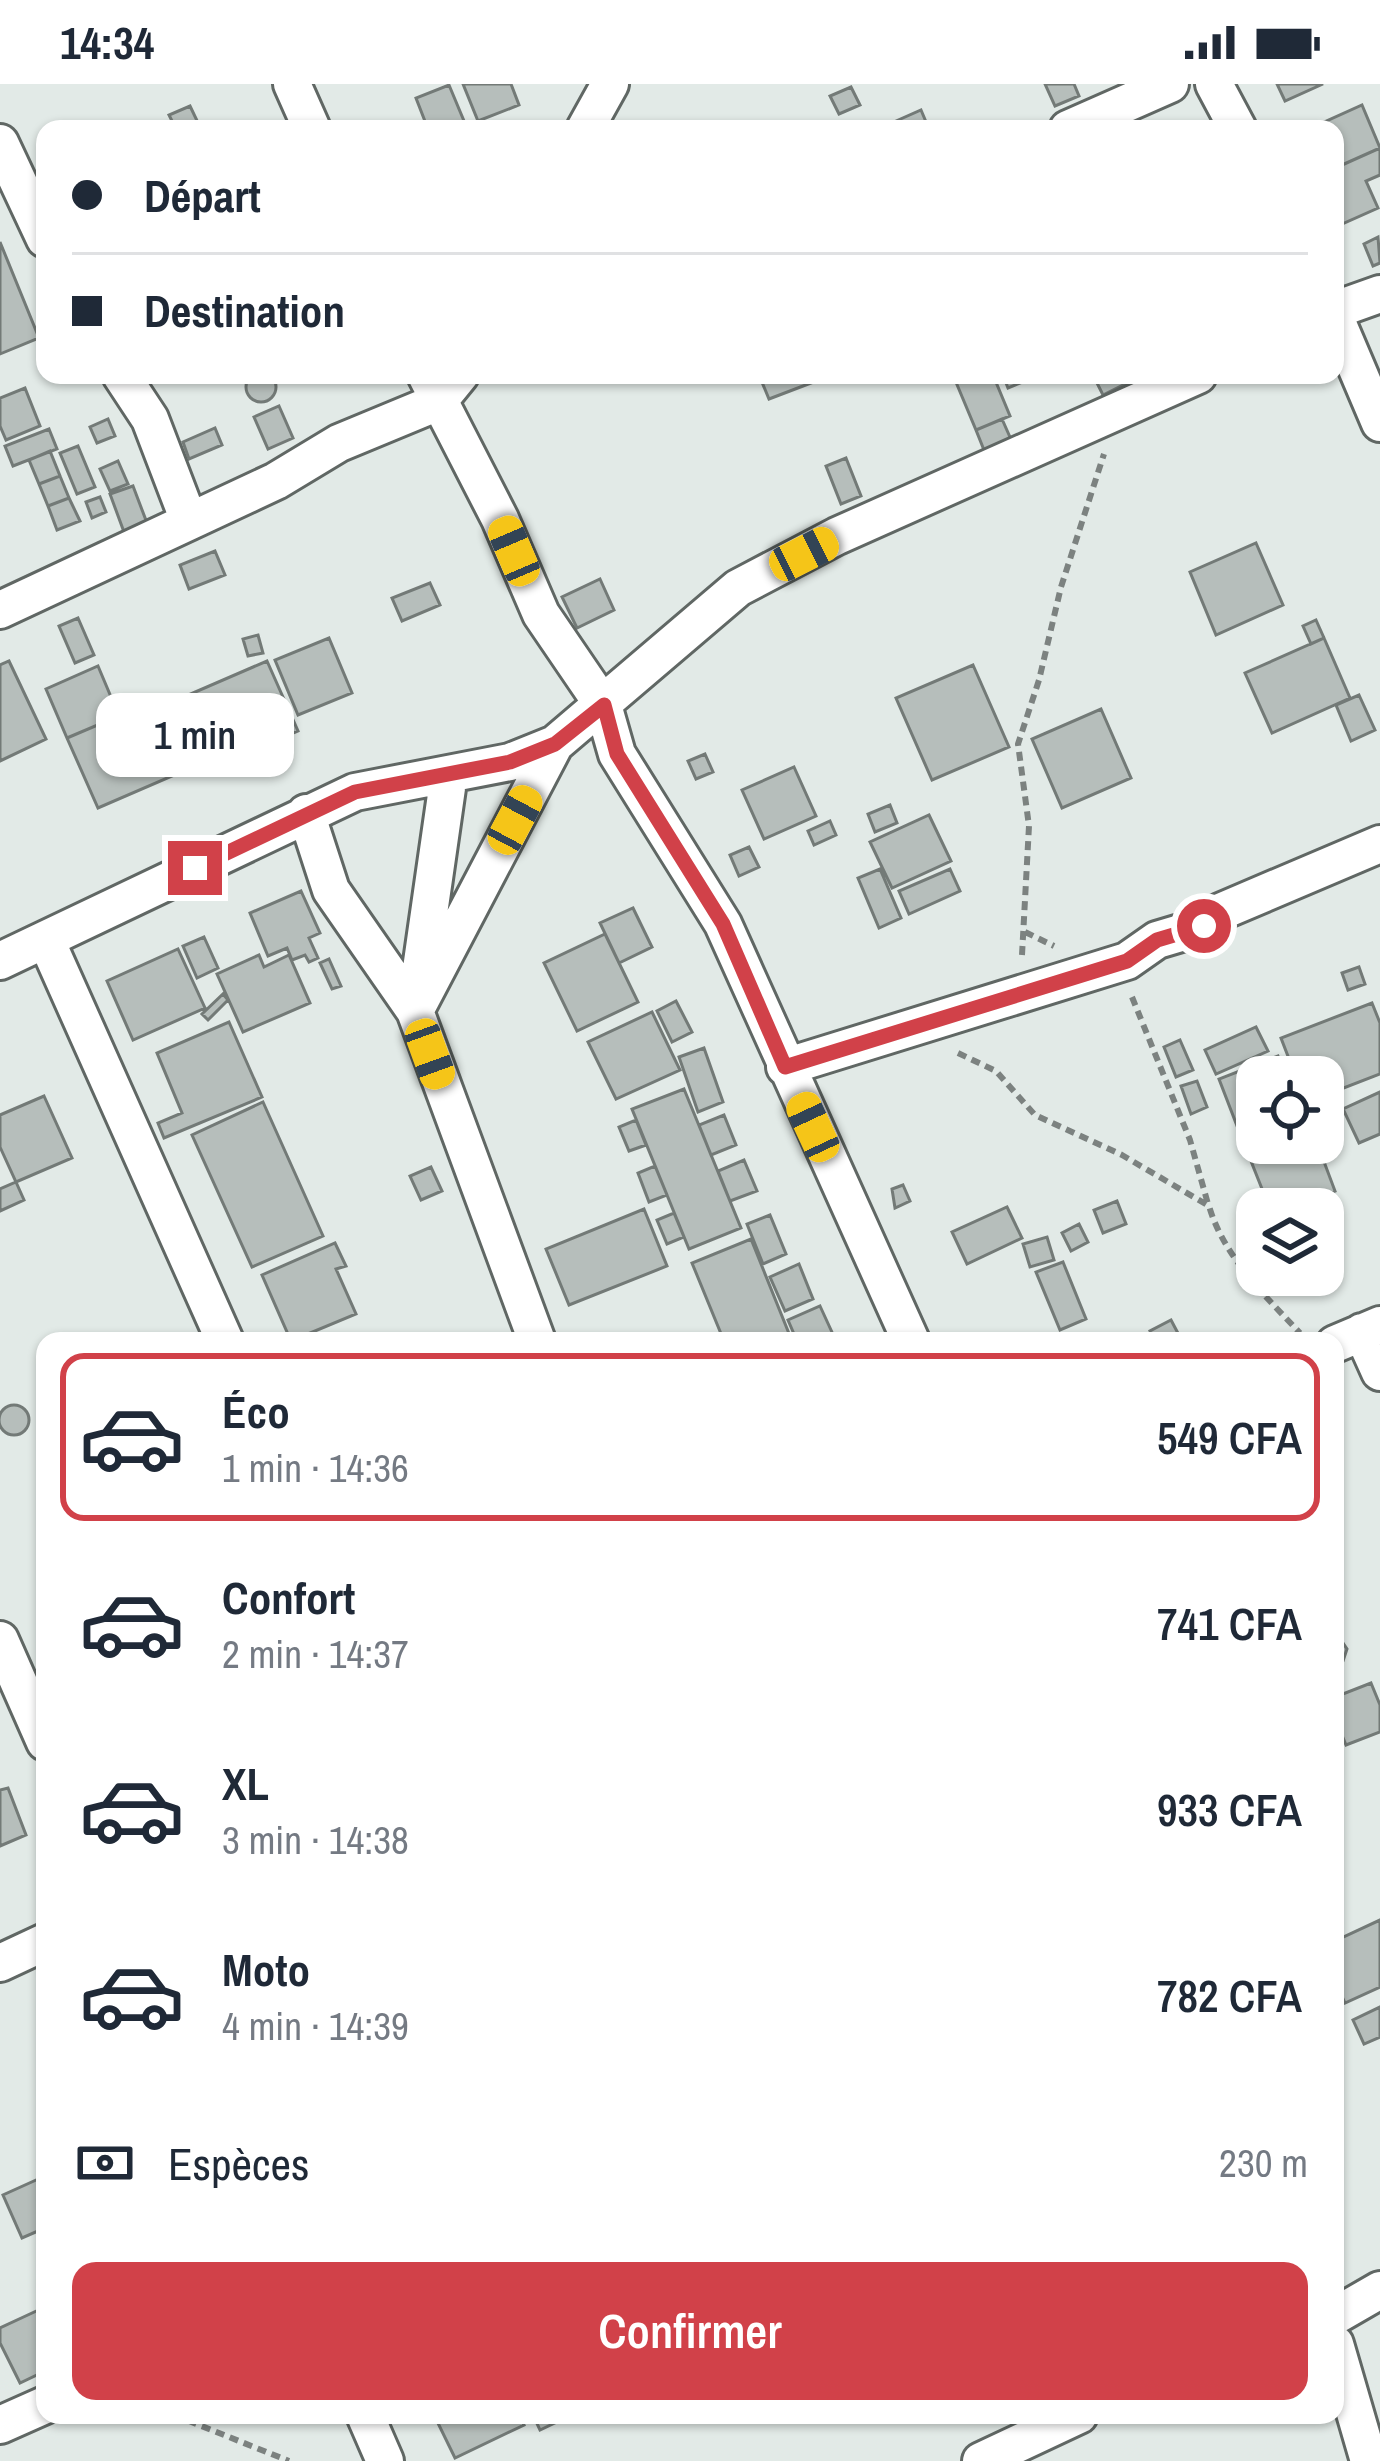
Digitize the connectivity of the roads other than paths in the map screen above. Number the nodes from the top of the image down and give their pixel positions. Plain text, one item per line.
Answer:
1 (292, 84) edge
2 (1170, 84) edge
3 (1214, 84) edge
4 (308, 120) edge
5 (1088, 120) edge
6 (1233, 120) edge
7 (0, 143) edge
8 (36, 220) edge
9 (1380, 294) edge
10 (1344, 310) edge
11 (1344, 336) edge
12 (127, 384) edge
13 (441, 384) edge
14 (1178, 384) edge
15 (1380, 423) edge
16 (189, 521) junction
17 (0, 610) edge
18 (604, 705) junction
19 (555, 744) junction
20 (449, 774) junction
21 (306, 813) junction
22 (1380, 844) edge
23 (46, 940) junction
24 (0, 961) edge
25 (415, 1011) junction
26 (785, 1067) junction
27 (221, 1332) edge
28 (534, 1332) edge
29 (906, 1332) edge
30 (1359, 1334) edge
31 (1380, 1372) edge
32 (0, 1640) edge
33 (0, 1709) edge
34 (36, 1723) edge
35 (36, 1735) edge
36 (36, 1946) edge
37 (0, 1963) edge
38 (1380, 2290) edge
39 (1344, 2311) edge
40 (1344, 2374) edge
41 (36, 2409) edge
42 (369, 2424) edge
43 (1060, 2424) edge
44 (0, 2425) edge
45 (385, 2461) edge
46 (981, 2461) edge
47 (1370, 2461) edge

1 - 4 street
2 - 5 street
3 - 6 street
7 - 8 street
9 - 10 street
11 - 15 street
12 - 16 street
13 - 16 street
13 - 18 street
14 - 18 street
16 - 17 street
18 - 19 street
18 - 26 street
19 - 20 street
19 - 25 street
20 - 21 street
20 - 25 street
21 - 23 street
21 - 25 street
22 - 26 street
23 - 24 street
23 - 27 street
25 - 28 street
26 - 29 street
30 - 31 street
32 - 34 street
33 - 35 street
36 - 37 street
38 - 39 street
40 - 47 street
41 - 44 street
42 - 45 street
43 - 46 street

